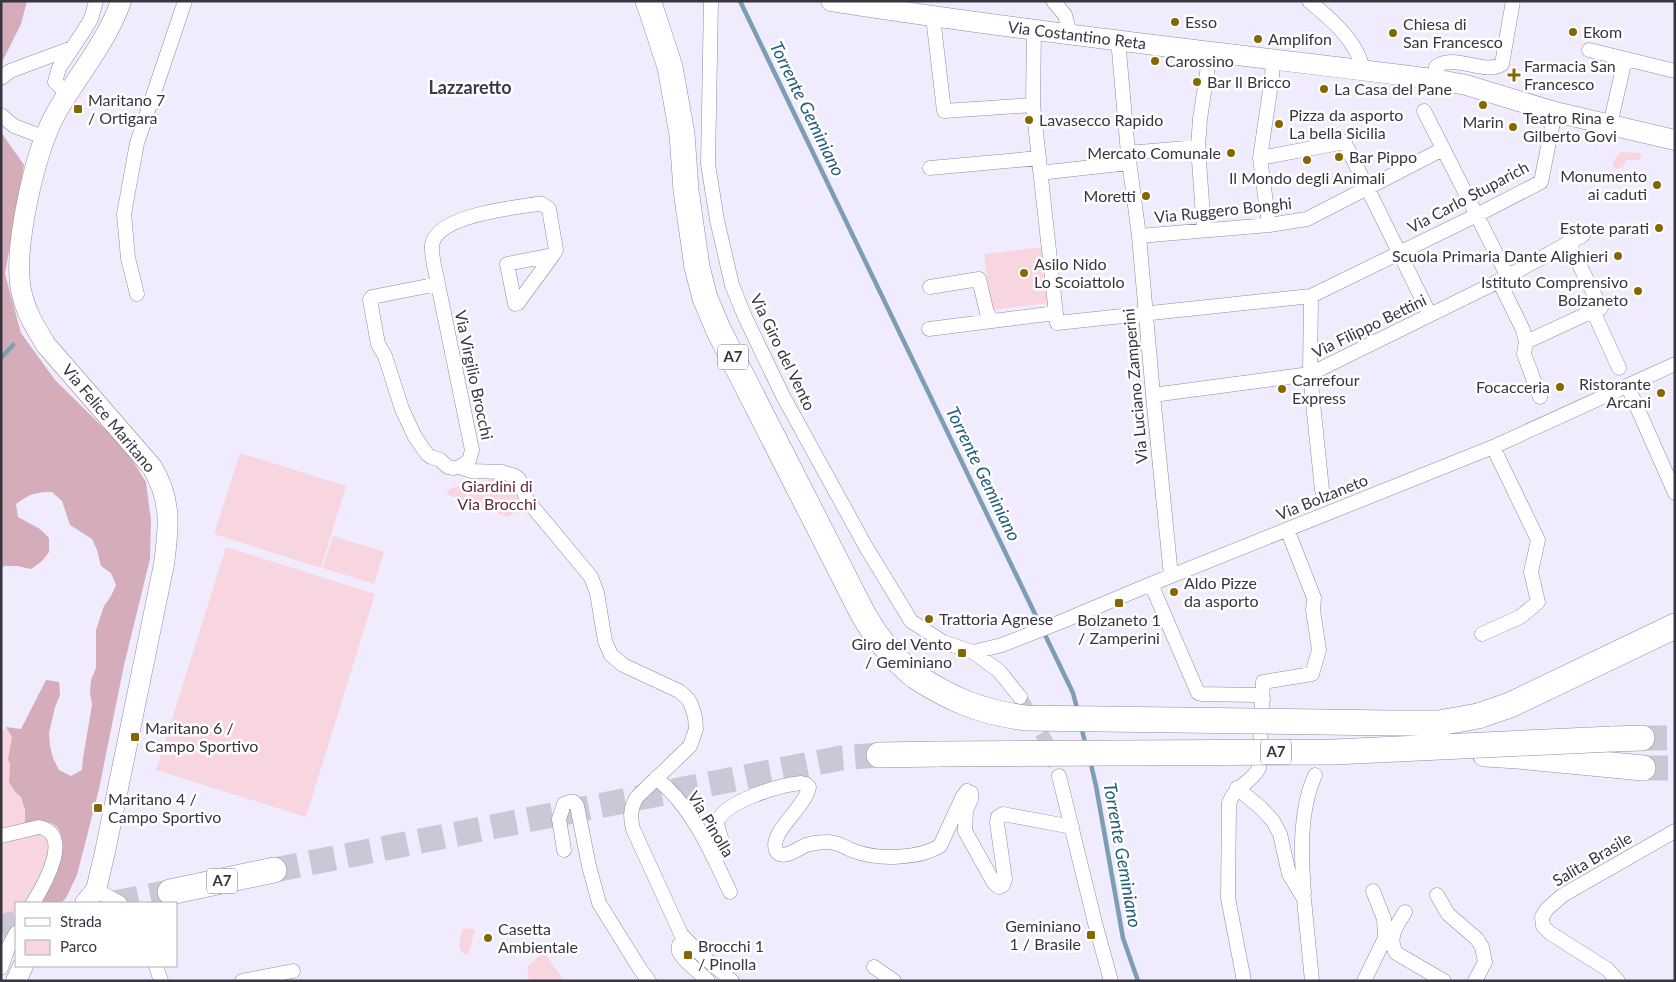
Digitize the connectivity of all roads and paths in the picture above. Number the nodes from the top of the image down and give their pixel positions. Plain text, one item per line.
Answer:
1 (96, 1) edge
2 (121, 1) edge
3 (185, 1) edge
4 (648, 1) edge
5 (712, 1) edge
6 (831, 1) edge
7 (1054, 1) edge
8 (1309, 1) edge
9 (1513, 1) edge
10 (933, 17) junction
11 (1034, 29) junction
12 (1070, 34) junction
13 (1118, 39) junction
14 (72, 48) junction
15 (1589, 50) dead end
16 (1210, 53) junction
17 (1625, 58) junction
18 (1273, 60) junction
19 (1363, 70) junction
20 (1675, 71) edge
21 (1, 78) edge
22 (1434, 79) junction
23 (68, 94) junction
24 (1033, 105) junction
25 (1424, 112) dead end
26 (1555, 112) junction
27 (1, 115) edge
28 (1610, 124) junction
29 (46, 138) junction
30 (1675, 140) edge
31 (1198, 147) junction
32 (1444, 149) junction
33 (1128, 158) junction
34 (1260, 158) junction
35 (1039, 164) junction
36 (930, 168) dead end
37 (1367, 189) junction
38 (1477, 215) junction
39 (1269, 225) junction
40 (1204, 230) junction
41 (1583, 235) dead end
42 (1139, 236) junction
43 (1568, 242) junction
44 (1399, 254) junction
45 (553, 256) dead end
46 (1503, 278) junction
47 (438, 284) junction
48 (930, 287) dead end
49 (136, 294) dead end
50 (1311, 296) junction
51 (1593, 311) junction
52 (1056, 313) junction
53 (1146, 313) junction
54 (1430, 315) junction
55 (993, 321) junction
56 (929, 329) dead end
57 (1526, 342) junction
58 (1674, 366) edge
59 (1619, 368) dead end
60 (1310, 374) junction
61 (1628, 386) junction
62 (1152, 395) junction
63 (1540, 397) dead end
64 (1493, 447) junction
65 (459, 467) junction
66 (1322, 490) dead end
67 (1675, 493) edge
68 (1287, 530) junction
69 (1172, 576) junction
70 (1151, 584) junction
71 (1675, 626) edge
72 (1482, 634) dead end
73 (973, 652) junction
74 (1020, 697) tunnel mouth
75 (1263, 699) junction
76 (1642, 738) tunnel mouth
77 (1395, 750) junction
78 (879, 755) tunnel mouth
79 (1643, 768) tunnel mouth
80 (1315, 775) dead end
81 (1059, 776) tunnel mouth
82 (656, 778) junction
83 (1237, 788) junction
84 (1072, 827) junction
85 (1675, 831) edge
86 (1, 836) edge
87 (564, 850) dead end
88 (714, 860) junction
89 (274, 870) tunnel mouth
90 (1374, 891) dead end
91 (170, 892) tunnel mouth
92 (730, 892) dead end
93 (1437, 895) dead end
94 (90, 897) edge
95 (1304, 899) junction
96 (34, 902) edge
97 (115, 902) edge
98 (1405, 912) dead end
99 (15, 935) edge
100 (685, 938) junction
101 (23, 967) edge
102 (156, 967) edge
103 (874, 967) dead end
104 (1, 968) edge
105 (293, 970) dead end
106 (16, 981) edge
107 (161, 981) edge
108 (242, 981) edge
109 (649, 981) edge
110 (708, 981) edge
111 (732, 981) edge
112 (894, 981) edge
113 (1111, 981) edge
114 (1244, 981) edge
115 (1312, 981) edge
116 (1364, 981) edge
117 (1444, 981) edge
118 (1475, 981) edge
119 (1618, 981) edge

1 - 14 street
2 - 23 street, Via Felice Maritano
3 - 49 street
4 - 71 highway, A7, bridge
5 - 73 street, Via Giro del Vento
6 - 10 street, Via Costantino Reta
7 - 12 street
8 - 19 street
9 - 22 street
10 - 11 street, Via Costantino Reta
10 - 24 street
11 - 12 street, Via Costantino Reta
11 - 24 street
12 - 13 street, Via Costantino Reta
13 - 16 street, Via Costantino Reta
13 - 33 street, Via Luciano Zamperini
14 - 21 street
14 - 23 street
15 - 17 street
16 - 18 street, Via Costantino Reta
16 - 31 street
17 - 20 street
17 - 28 street
18 - 19 street, Via Costantino Reta
18 - 34 street
19 - 22 street, Via Costantino Reta
22 - 26 street, Via Costantino Reta
23 - 29 street, Via Felice Maritano
24 - 35 street
25 - 32 street
26 - 28 street, Via Costantino Reta
26 - 38 street, Via Carlo Stuparich
27 - 29 street
28 - 30 street, Via Costantino Reta
29 - 94 street, Via Felice Maritano
31 - 33 street
31 - 40 street
32 - 37 street, Via Ruggero Bonghi
32 - 38 street
33 - 35 street
33 - 42 street, Via Luciano Zamperini
34 - 37 street
34 - 39 street
35 - 36 street
35 - 52 street
37 - 39 street, Via Ruggero Bonghi
37 - 44 street
38 - 44 street, Via Carlo Stuparich
38 - 46 street
39 - 40 street, Via Ruggero Bonghi
40 - 42 street, Via Ruggero Bonghi
41 - 43 street, Via Filippo Bettini
42 - 53 street, Via Luciano Zamperini
43 - 46 street, Via Filippo Bettini
43 - 51 street
44 - 50 street, Via Carlo Stuparich
44 - 54 street
45 - 47 street, Via Virgilio Brocchi
46 - 54 street, Via Filippo Bettini
46 - 57 street
47 - 65 street, Via Virgilio Brocchi
47 - 65 street
48 - 55 street
50 - 53 street, Via Carlo Stuparich
50 - 60 street
51 - 57 street
51 - 59 street
52 - 53 street, Via Carlo Stuparich
52 - 55 street
53 - 62 street, Via Luciano Zamperini
54 - 60 street, Via Filippo Bettini
55 - 56 street
57 - 63 street
58 - 61 street, Via Bolzaneto
60 - 62 street, Via Filippo Bettini
60 - 66 street
61 - 64 street, Via Bolzaneto
61 - 67 street
62 - 69 street, Via Luciano Zamperini
64 - 68 street, Via Bolzaneto
64 - 72 street
65 - 82 street
68 - 69 street, Via Bolzaneto
68 - 75 street
69 - 70 street, Via Bolzaneto
70 - 73 street, Via Bolzaneto
70 - 75 street
73 - 74 street, Via Giro del Vento
75 - 83 street
76 - 77 highway, A7, bridge
77 - 78 highway, A7, bridge
77 - 79 highway, bridge
80 - 95 street
81 - 84 street
82 - 88 street, Via Pinolla
82 - 100 street
83 - 95 street
83 - 114 street
84 - 88 street
84 - 113 street
85 - 119 street, Salita Brasile
86 - 96 street
87 - 109 street
88 - 92 street, Via Pinolla
89 - 91 highway, A7
90 - 116 street
93 - 118 street
94 - 97 street, Via Felice Maritano
95 - 115 street
98 - 117 street
99 - 104 street
100 - 110 street
100 - 111 street
101 - 106 street
102 - 107 street
103 - 112 street
105 - 108 street

